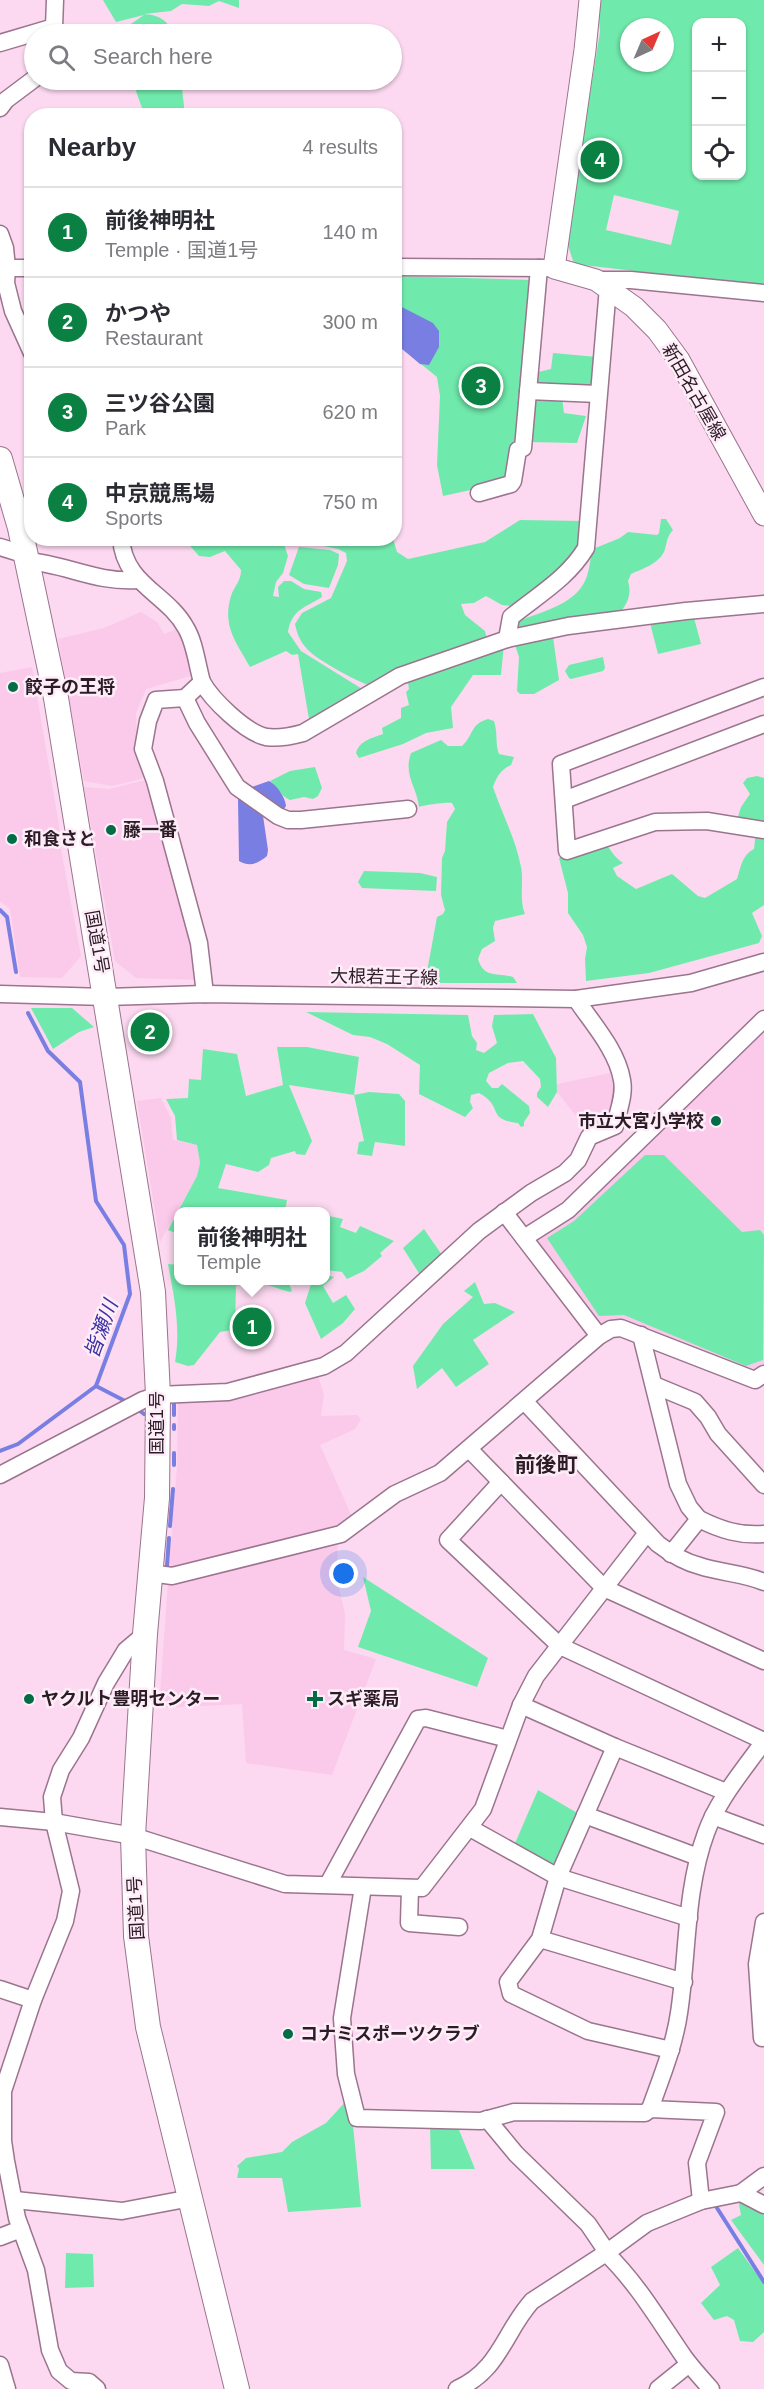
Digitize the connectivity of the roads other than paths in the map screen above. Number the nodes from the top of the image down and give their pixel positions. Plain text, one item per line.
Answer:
1 (55, 0) edge
2 (590, 0) edge
3 (54, 24) edge
4 (24, 38) edge
5 (0, 43) edge
6 (24, 87) edge
7 (0, 108) edge
8 (0, 234) edge
9 (402, 267) edge
10 (4, 268) edge
11 (24, 268) edge
12 (546, 268) junction
13 (602, 283) junction
14 (764, 293) edge
15 (24, 335) edge
16 (528, 391) junction
17 (598, 394) junction
18 (0, 459) edge
19 (479, 493) dead end
20 (762, 508) edge
21 (122, 546) edge
22 (0, 547) edge
23 (27, 558) junction
24 (138, 580) junction
25 (764, 604) edge
26 (507, 639) junction
27 (202, 682) junction
28 (764, 687) edge
29 (185, 698) junction
30 (764, 724) edge
31 (564, 800) junction
32 (408, 809) dead end
33 (764, 830) edge
34 (764, 962) edge
35 (0, 994) edge
36 (205, 994) junction
37 (106, 997) junction
38 (576, 999) junction
39 (764, 1019) edge
40 (615, 1126) junction
41 (640, 1140) junction
42 (504, 1212) junction
43 (524, 1238) junction
44 (641, 1335) junction
45 (599, 1336) junction
46 (761, 1381) edge
47 (654, 1385) junction
48 (151, 1397) junction
49 (525, 1402) junction
50 (469, 1449) junction
51 (0, 1475) edge
52 (501, 1482) junction
53 (764, 1485) edge
54 (699, 1519) junction
55 (647, 1533) junction
56 (764, 1534) edge
57 (671, 1554) junction
58 (150, 1574) junction
59 (764, 1582) edge
60 (604, 1588) junction
61 (145, 1634) junction
62 (560, 1646) junction
63 (764, 1661) edge
64 (521, 1705) junction
65 (508, 1739) junction
66 (764, 1741) edge
67 (615, 1747) junction
68 (726, 1792) junction
69 (585, 1815) junction
70 (713, 1816) junction
71 (0, 1817) edge
72 (54, 1822) junction
73 (470, 1828) junction
74 (764, 1835) edge
75 (133, 1836) junction
76 (698, 1857) junction
77 (558, 1877) junction
78 (328, 1884) junction
79 (363, 1887) junction
80 (410, 1888) junction
81 (689, 1918) junction
82 (764, 1922) edge
83 (459, 1927) dead end
84 (540, 1939) junction
85 (684, 1982) junction
86 (0, 1989) edge
87 (33, 2000) junction
88 (764, 2037) edge
89 (671, 2050) junction
90 (650, 2109) junction
91 (487, 2119) junction
92 (764, 2176) edge
93 (741, 2193) junction
94 (190, 2198) junction
95 (15, 2200) junction
96 (701, 2200) junction
97 (764, 2205) edge
98 (21, 2229) junction
99 (0, 2236) edge
100 (607, 2253) junction
101 (689, 2364) junction
102 (0, 2365) edge
103 (90, 2386) edge
104 (7, 2389) edge
105 (60, 2389) edge
106 (237, 2389) edge
107 (457, 2389) edge
108 (658, 2389) edge
109 (711, 2389) edge

1 - 3 street
2 - 12 main road
4 - 5 street
6 - 7 street
8 - 10 street
9 - 12 street
10 - 11 street
10 - 15 street
12 - 13 main road, 新田名古屋線
12 - 16 street
13 - 14 street
13 - 17 street
13 - 20 main road, 新田名古屋線
16 - 17 street
16 - 19 street
17 - 26 street
18 - 23 highway, 国道1号
21 - 24 street
22 - 23 street
23 - 24 street
23 - 37 highway, 国道1号
24 - 27 street
25 - 26 street
26 - 27 street
27 - 29 street
28 - 31 street
29 - 32 street
29 - 36 street
30 - 31 street
31 - 33 street
34 - 38 street, 大根若王子線
35 - 37 street, 大根若王子線
36 - 37 street, 大根若王子線
36 - 38 street, 大根若王子線
37 - 48 highway, 国道1号
38 - 40 street
39 - 41 street
40 - 41 street
40 - 42 street
41 - 43 street
42 - 43 street
42 - 48 street
43 - 45 street
44 - 45 street
44 - 46 street
44 - 47 street
45 - 49 street
47 - 53 street
47 - 54 street
48 - 51 street
48 - 58 highway, 国道1号
49 - 50 street
49 - 55 street
50 - 52 street
50 - 58 street
52 - 60 street
52 - 62 street
54 - 56 street
54 - 57 street
55 - 57 street
55 - 60 street
57 - 59 street
58 - 61 highway, 国道1号
60 - 62 street
60 - 63 street
61 - 72 street
61 - 75 highway, 国道1号
62 - 64 street
62 - 66 street
64 - 65 street
64 - 67 street
65 - 73 street
65 - 78 street
66 - 68 street
67 - 68 street
67 - 69 street
68 - 70 street
69 - 76 street
69 - 77 street
70 - 74 street
70 - 76 street
71 - 72 street
72 - 75 street
72 - 87 street
73 - 77 street
73 - 80 street
75 - 78 street
75 - 94 highway, 国道1号
76 - 81 street
77 - 81 street
77 - 84 street
78 - 79 street
79 - 80 street
79 - 91 street
80 - 83 street
81 - 85 street
82 - 88 street
84 - 85 street
84 - 89 street
85 - 89 street
86 - 87 street
87 - 95 street
89 - 90 street
90 - 91 street
90 - 96 street
91 - 100 street
92 - 93 street
93 - 96 street
93 - 97 street
94 - 95 street
94 - 106 highway, 国道1号
95 - 98 street
96 - 100 street
98 - 99 street
98 - 103 street
100 - 101 street
100 - 107 street
101 - 108 street
101 - 109 street
102 - 104 street
103 - 105 street

